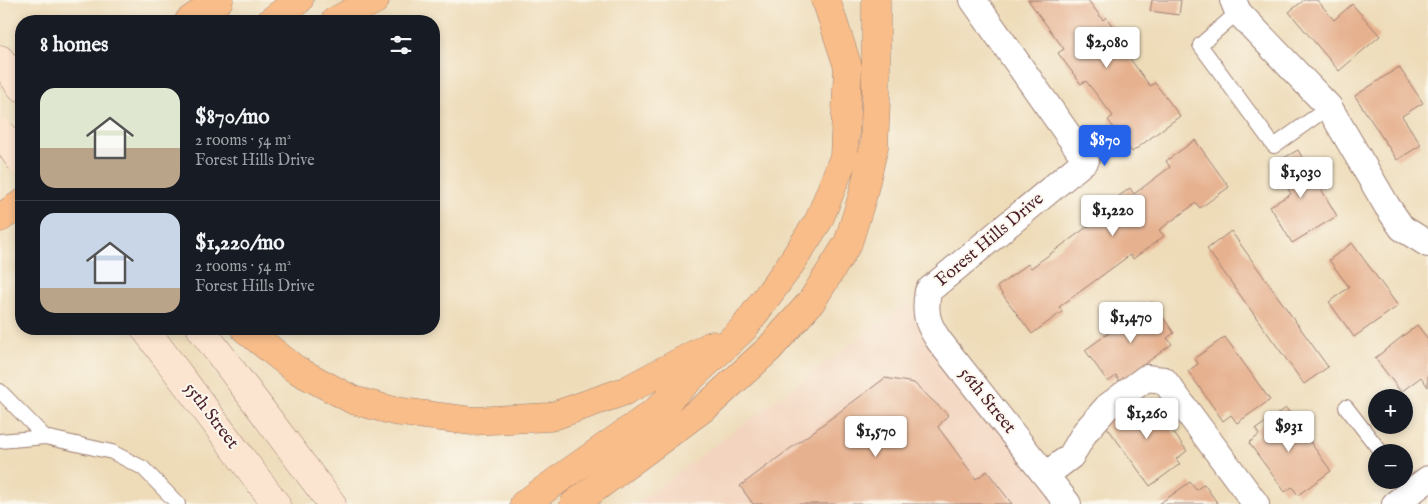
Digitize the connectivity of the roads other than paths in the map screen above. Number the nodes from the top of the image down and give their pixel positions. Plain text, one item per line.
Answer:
1 (219, 0) edge
2 (299, 0) edge
3 (375, 0) edge
4 (825, 0) edge
5 (876, 0) edge
6 (973, 0) edge
7 (1236, 6) edge
8 (198, 15) edge
9 (279, 15) edge
10 (346, 15) edge
11 (0, 59) edge
12 (15, 79) edge
13 (1329, 107) junction
14 (0, 132) edge
15 (15, 145) edge
16 (15, 153) edge
17 (0, 156) edge
18 (15, 208) edge
19 (0, 218) edge
20 (1428, 244) edge
21 (928, 291) joint
22 (744, 328) junction
23 (149, 335) edge
24 (206, 335) edge
25 (253, 335) edge
26 (0, 390) edge
27 (1346, 407) dead end
28 (45, 437) junction
29 (0, 441) edge
30 (1375, 444) edge
31 (1046, 475) junction
32 (178, 504) edge
33 (276, 504) edge
34 (332, 504) edge
35 (524, 504) edge
36 (574, 504) edge
37 (1068, 504) edge
38 (1256, 504) edge

1 - 8 highway
2 - 9 highway
3 - 10 highway
4 - 22 highway
5 - 36 highway
6 - 21 street, Forest Hills Drive
7 - 13 street
7 - 13 lane
11 - 12 main road
13 - 20 street
14 - 16 main road, bridge
15 - 17 highway
18 - 19 highway
21 - 31 street, 56th Street
22 - 25 highway
22 - 35 highway
23 - 33 main road, 55th Street
24 - 34 main road
26 - 28 lane
27 - 30 lane
28 - 29 lane
28 - 32 lane
31 - 37 street, 56th Street
31 - 38 street

